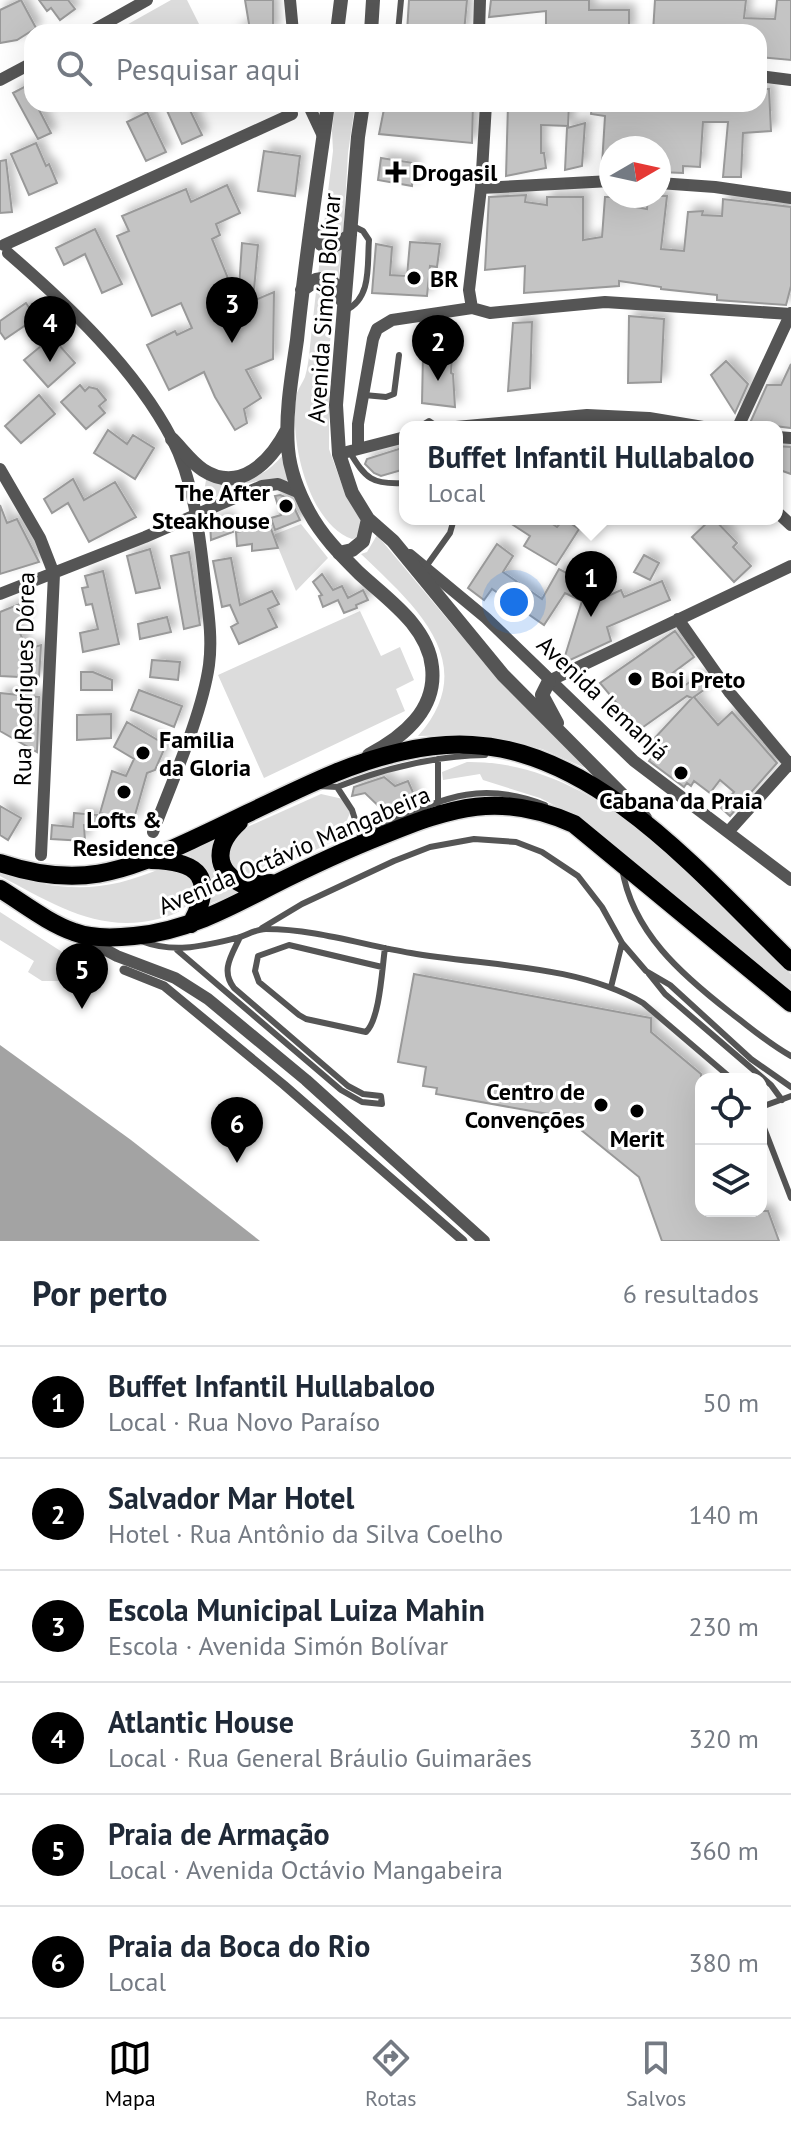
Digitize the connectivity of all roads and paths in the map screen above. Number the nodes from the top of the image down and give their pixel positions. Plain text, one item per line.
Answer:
1 (147, 0) edge
2 (290, 0) edge
3 (341, 0) edge
4 (373, 0) edge
5 (401, 0) edge
6 (480, 0) edge
7 (104, 24) edge
8 (292, 24) edge
9 (338, 24) edge
10 (372, 24) edge
11 (399, 24) edge
12 (479, 24) edge
13 (24, 67) edge
14 (767, 77) edge
15 (0, 80) edge
16 (791, 80) edge
17 (312, 112) edge
18 (327, 112) edge
19 (362, 112) edge
20 (486, 112) edge
21 (292, 114) dead end
22 (323, 136) junction
23 (599, 182) edge
24 (671, 184) edge
25 (481, 188) junction
26 (791, 198) edge
27 (311, 224) junction
28 (350, 230) junction
29 (3, 250) edge
30 (302, 290) junction
31 (343, 308) junction
32 (472, 308) junction
33 (791, 314) edge
34 (399, 355) dead end
35 (364, 395) junction
36 (522, 421) edge
37 (665, 421) edge
38 (741, 421) edge
39 (287, 430) junction
40 (172, 439) junction
41 (399, 439) edge
42 (349, 452) junction
43 (0, 469) edge
44 (399, 483) edge
45 (300, 493) junction
46 (195, 515) junction
47 (368, 519) junction
48 (452, 525) edge
49 (393, 541) junction
50 (339, 553) junction
51 (791, 566) edge
52 (425, 568) junction
53 (54, 574) junction
54 (0, 594) edge
55 (678, 619) junction
56 (549, 681) junction
57 (570, 743) junction
58 (527, 756) junction
59 (438, 759) junction
60 (790, 764) edge
61 (337, 780) junction
62 (438, 803) junction
63 (246, 815) junction
64 (574, 824) junction
65 (653, 828) junction
66 (153, 832) dead end
67 (728, 832) junction
68 (360, 835) junction
69 (340, 852) junction
70 (41, 855) dead end
71 (149, 860) junction
72 (620, 861) junction
73 (0, 863) edge
74 (791, 880) edge
75 (281, 881) junction
76 (0, 889) edge
77 (191, 924) junction
78 (262, 928) junction
79 (74, 932) junction
80 (130, 937) junction
81 (240, 937) junction
82 (622, 943) junction
83 (385, 948) junction
84 (177, 950) junction
85 (791, 962) edge
86 (382, 967) junction
87 (124, 970) dead end
88 (646, 971) junction
89 (611, 987) junction
90 (791, 1003) edge
91 (791, 1056) edge
92 (751, 1059) junction
93 (746, 1066) junction
94 (725, 1073) edge
95 (755, 1073) edge
96 (770, 1073) junction
97 (767, 1076) edge
98 (767, 1083) edge
99 (791, 1087) edge
100 (791, 1096) edge
101 (782, 1100) junction
102 (767, 1105) edge
103 (767, 1136) edge
104 (791, 1198) edge
105 (463, 1241) edge
106 (484, 1241) edge

1 - 7 street
2 - 8 street
3 - 9 street
4 - 10 street
5 - 11 lane
6 - 12 street
13 - 15 street
14 - 16 street
17 - 22 street
18 - 22 street, Avenida Simón Bolívar
19 - 28 street, Avenida Simón Bolívar
20 - 25 street
21 - 29 street
22 - 27 street, Avenida Simón Bolívar
23 - 25 street
24 - 26 street
25 - 32 street
27 - 28 street
27 - 30 street, Avenida Simón Bolívar
28 - 31 street, Avenida Simón Bolívar
29 - 40 street
30 - 31 street
30 - 39 street, Avenida Simón Bolívar
31 - 42 street, Avenida Simón Bolívar
32 - 33 street
32 - 35 street
33 - 38 street
34 - 35 lane
35 - 42 street
36 - 37 street
39 - 40 street
39 - 45 street, Avenida Simón Bolívar
40 - 46 street
41 - 42 street
42 - 44 lane
42 - 47 street, Avenida Simón Bolívar
43 - 53 street, Rua Rodrigues Dórea
45 - 46 street
45 - 50 street, Avenida Simón Bolívar
46 - 53 street
46 - 66 street
47 - 49 street, Avenida Simón Bolívar
47 - 50 street
48 - 52 lane
49 - 52 street, Avenida Iemanjá
49 - 57 street, Avenida Simón Bolívar
50 - 61 street, Avenida Simón Bolívar
51 - 55 street
52 - 56 street, Avenida Iemanjá
53 - 54 street
53 - 70 street, Rua Rodrigues Dórea
55 - 56 street
55 - 60 street
56 - 57 street
56 - 67 street, Avenida Iemanjá
57 - 65 street, Avenida Simón Bolívar
58 - 59 lane
58 - 61 main road, Avenida Octávio Mangabeira
58 - 65 main road, Avenida Octávio Mangabeira
59 - 61 lane
59 - 62 lane
60 - 67 street
61 - 63 main road, Avenida Octávio Mangabeira
61 - 68 lane
62 - 64 lane
62 - 68 lane
63 - 71 main road, Avenida Octávio Mangabeira
63 - 75 main road
64 - 69 main road, Avenida Octávio Mangabeira
64 - 72 main road, Avenida Octávio Mangabeira
65 - 85 main road, Avenida Octávio Mangabeira
67 - 74 street, Avenida Iemanjá
68 - 69 lane
69 - 75 main road, Avenida Octávio Mangabeira
71 - 73 main road, Avenida Octávio Mangabeira
71 - 77 main road
72 - 90 main road, Avenida Octávio Mangabeira
72 - 91 lane
75 - 77 main road, Avenida Octávio Mangabeira
76 - 79 main road, Avenida Octávio Mangabeira
77 - 80 main road, Avenida Octávio Mangabeira
78 - 81 lane
78 - 82 lane
78 - 83 lane
79 - 80 main road, Avenida Octávio Mangabeira
79 - 106 street
80 - 84 lane
81 - 84 lane
81 - 84 lane
82 - 88 lane
82 - 89 lane
83 - 86 lane
83 - 89 lane
86 - 86 lane
87 - 105 street
88 - 92 lane
88 - 93 lane
89 - 94 lane
92 - 93 lane
92 - 96 lane
93 - 95 lane
96 - 97 lane
96 - 99 lane
98 - 101 lane
100 - 101 lane
101 - 102 lane
103 - 104 lane

